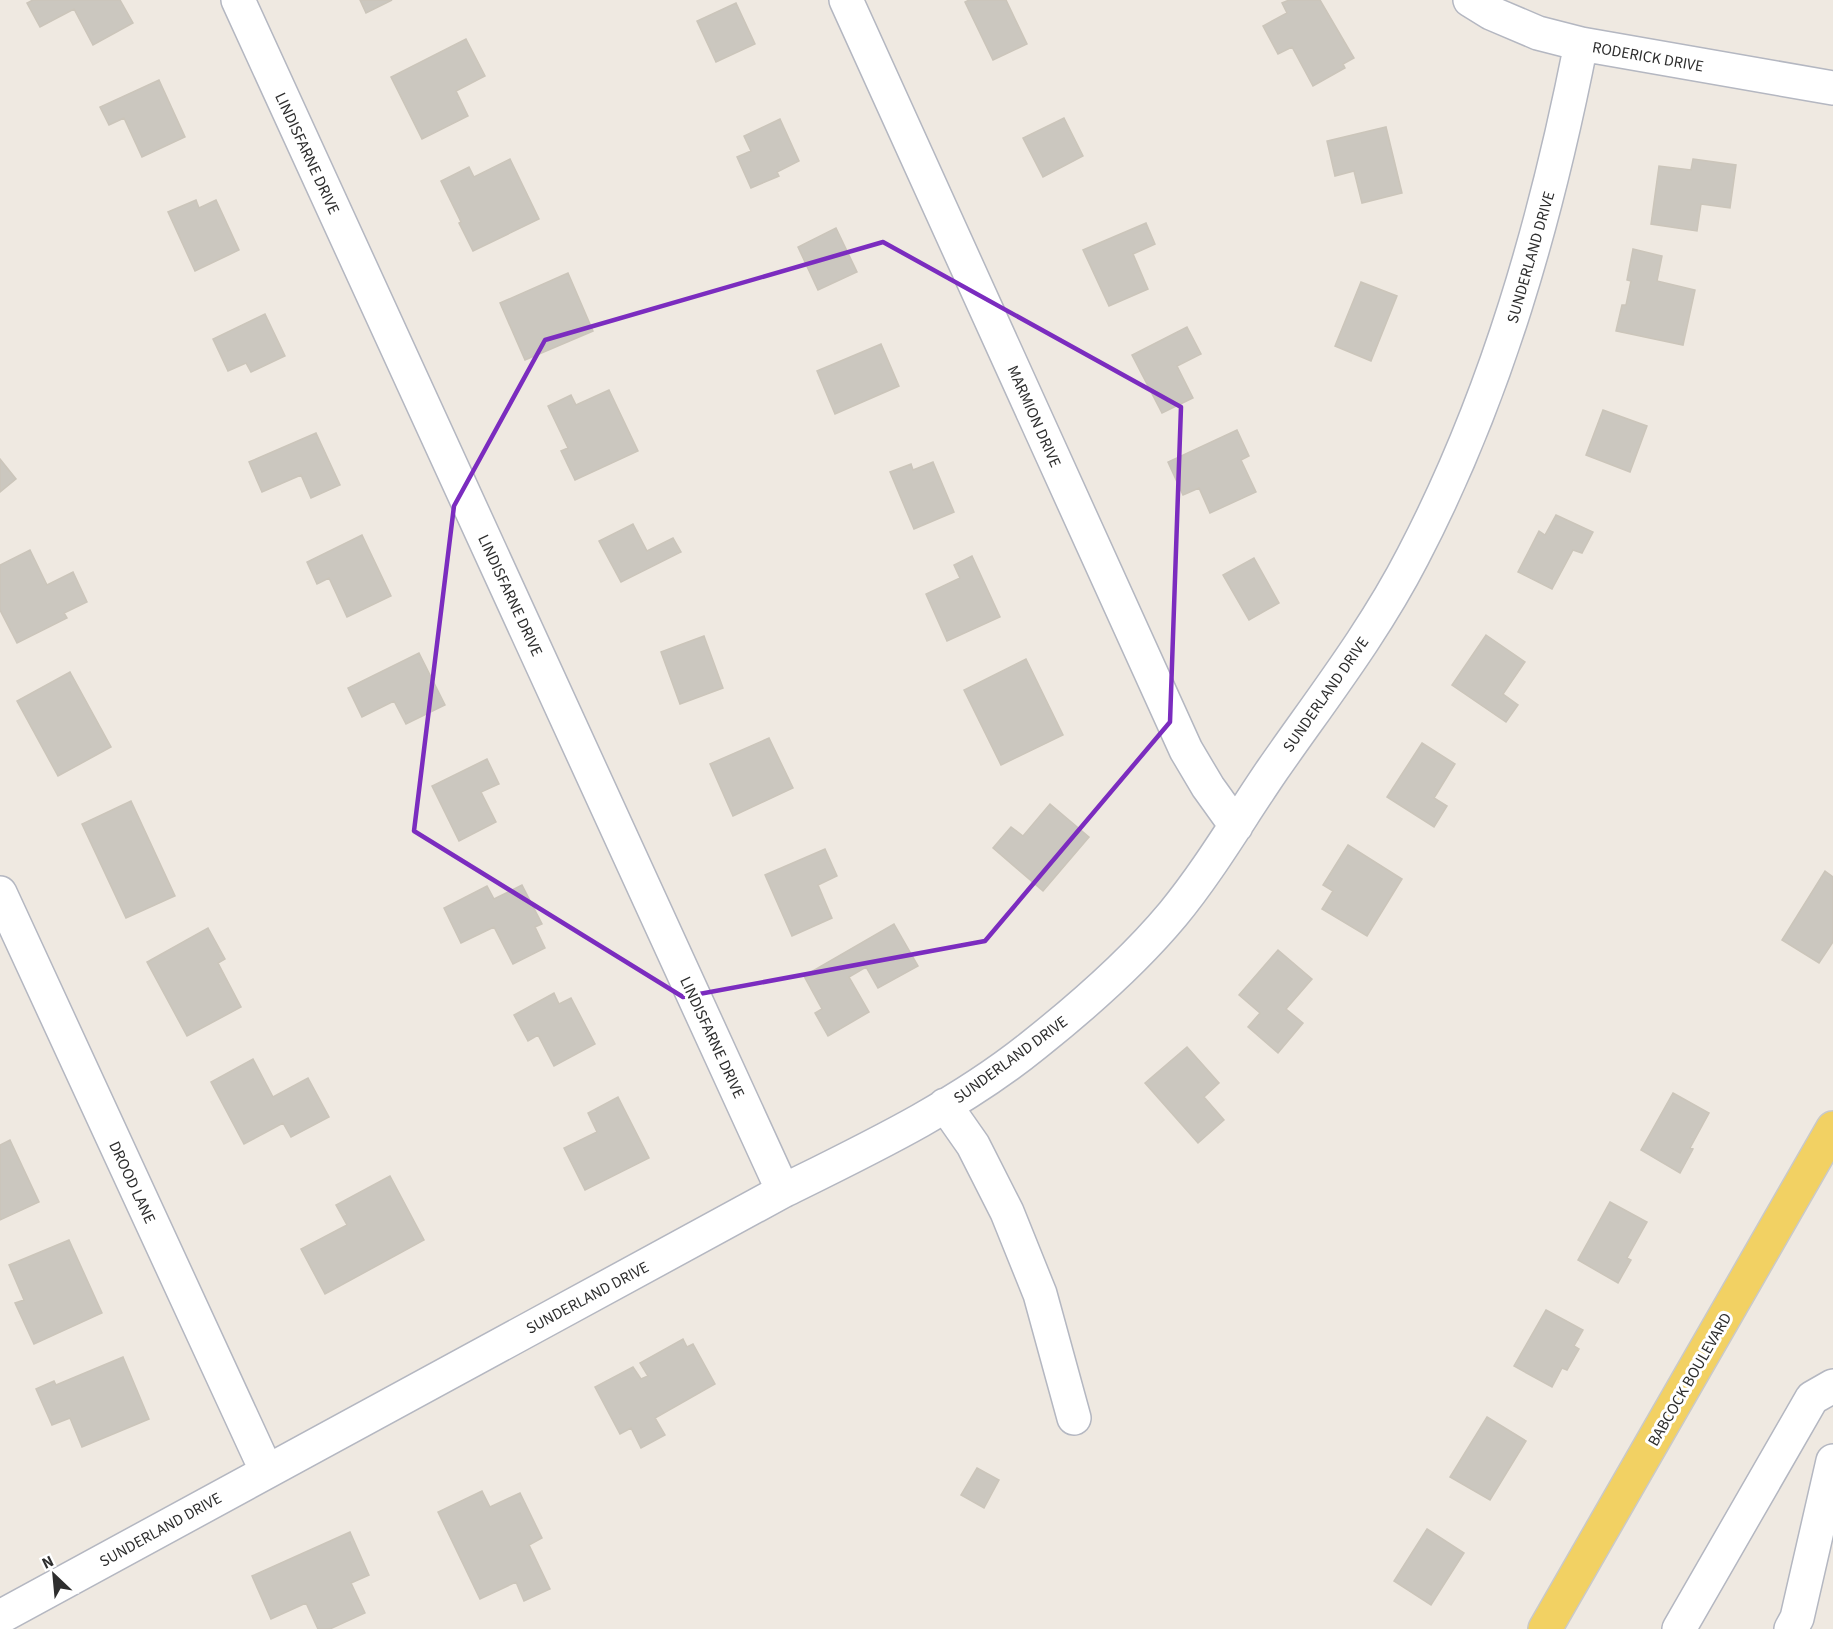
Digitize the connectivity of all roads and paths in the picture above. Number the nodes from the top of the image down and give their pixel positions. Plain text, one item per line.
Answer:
1 (238, 0) edge
2 (846, 0) edge
3 (1470, 0) edge
4 (1581, 44) junction
5 (1833, 88) edge
6 (1236, 826) junction
7 (0, 893) edge
8 (945, 1106) junction
9 (1833, 1128) edge
10 (783, 1191) junction
11 (1833, 1386) edge
12 (1074, 1418) dead end
13 (1833, 1461) edge
14 (266, 1470) junction
15 (0, 1617) edge
16 (1545, 1629) edge
17 (1680, 1629) edge
18 (1791, 1629) edge

1 - 10 street, LINDISFARNE DRIVE
2 - 6 street, MARMION DRIVE
3 - 4 street, RODERICK DRIVE
4 - 5 street, RODERICK DRIVE
4 - 6 street, SUNDERLAND DRIVE
6 - 8 street, SUNDERLAND DRIVE
7 - 14 street, DROOD LANE
8 - 10 street, SUNDERLAND DRIVE
8 - 12 street
9 - 16 main road, BABCOCK BOULEVARD
10 - 14 street, SUNDERLAND DRIVE
11 - 17 street
13 - 18 street
14 - 15 street, SUNDERLAND DRIVE

